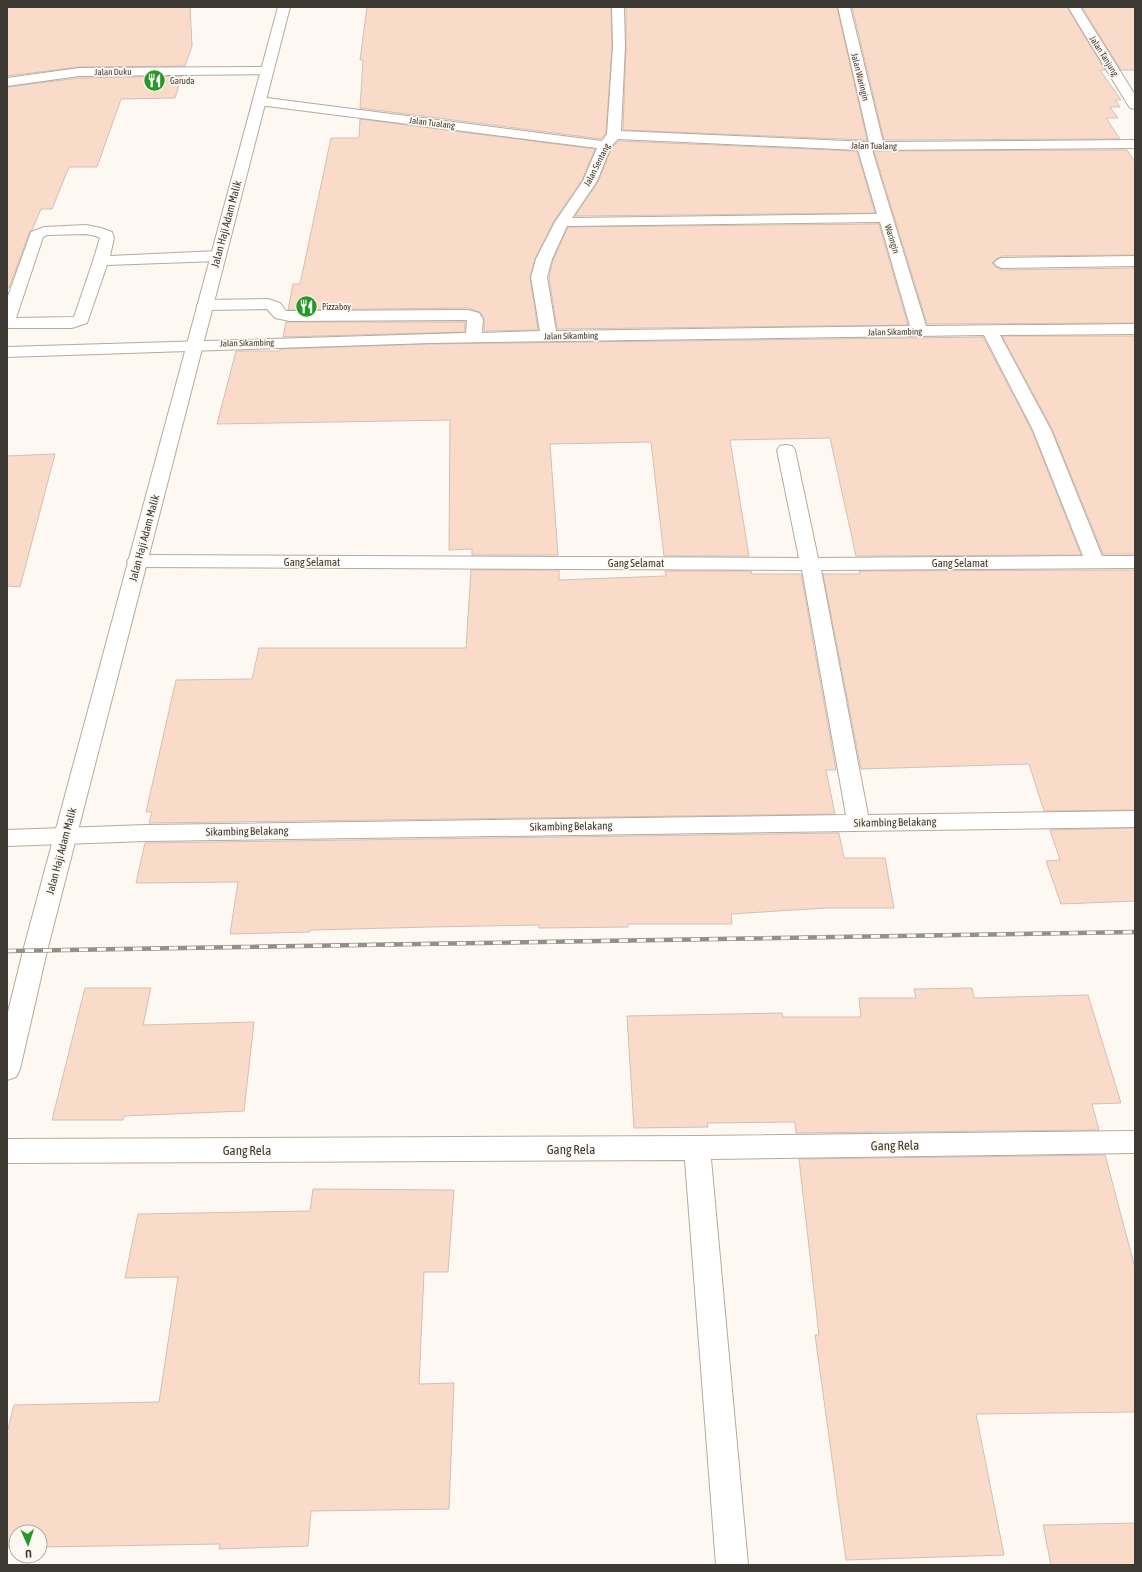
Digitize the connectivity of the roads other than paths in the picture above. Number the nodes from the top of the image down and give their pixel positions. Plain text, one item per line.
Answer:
1 (284, 7) edge
2 (618, 7) edge
3 (844, 7) edge
4 (1074, 7) edge
5 (267, 71) junction
6 (7, 82) edge
7 (1133, 99) edge
8 (259, 101) junction
9 (610, 140) junction
10 (1135, 144) edge
11 (871, 146) junction
12 (885, 218) junction
13 (562, 222) junction
14 (218, 256) junction
15 (101, 261) junction
16 (1135, 261) edge
17 (1002, 263) dead end
18 (205, 305) junction
19 (7, 323) edge
20 (1135, 329) edge
21 (990, 330) junction
22 (920, 332) junction
23 (549, 336) junction
24 (474, 337) junction
25 (195, 344) junction
26 (7, 352) edge
27 (786, 450) dead end
28 (137, 561) junction
29 (1095, 562) junction
30 (1135, 562) edge
31 (810, 564) junction
32 (1135, 819) edge
33 (858, 822) junction
34 (65, 836) junction
35 (7, 838) edge
36 (7, 1069) edge
37 (1135, 1142) edge
38 (697, 1148) junction
39 (7, 1151) edge
40 (732, 1565) edge

1 - 5 street, Jalan Haji Adam Malik
2 - 9 street, Jalan Sentang
3 - 11 street, Jalan Waringin
4 - 7 street, Jalan Tanjung
5 - 6 street, Jalan Duku
5 - 8 street, Jalan Haji Adam Malik
8 - 9 street, Jalan Tualang
8 - 14 street, Jalan Haji Adam Malik
9 - 11 street, Jalan Tualang
9 - 13 street, Jalan Sentang
10 - 11 street, Jalan Tualang
11 - 12 street, Waringin
12 - 13 street
12 - 22 street, Waringin
13 - 23 street, Jalan Sentang
14 - 15 street
14 - 18 street, Jalan Haji Adam Malik
15 - 19 street
15 - 19 street
16 - 17 street
18 - 24 street
18 - 25 street, Jalan Haji Adam Malik
20 - 21 street, Jalan Sikambing
21 - 22 street, Jalan Sikambing
21 - 29 street
22 - 23 street, Jalan Sikambing
23 - 24 street, Jalan Sikambing
24 - 25 street, Jalan Sikambing
25 - 26 street, Jalan Sikambing
25 - 28 street, Jalan Haji Adam Malik
27 - 31 street
28 - 31 street, Gang Selamat
28 - 34 street, Jalan Haji Adam Malik
29 - 30 street, Gang Selamat
29 - 31 street, Gang Selamat
31 - 33 street
32 - 33 street, Sikambing Belakang
33 - 34 street, Sikambing Belakang
34 - 35 street, Sikambing Belakang
34 - 36 street, Jalan Haji Adam Malik
37 - 38 street, Gang Rela
38 - 39 street, Gang Rela
38 - 40 street

